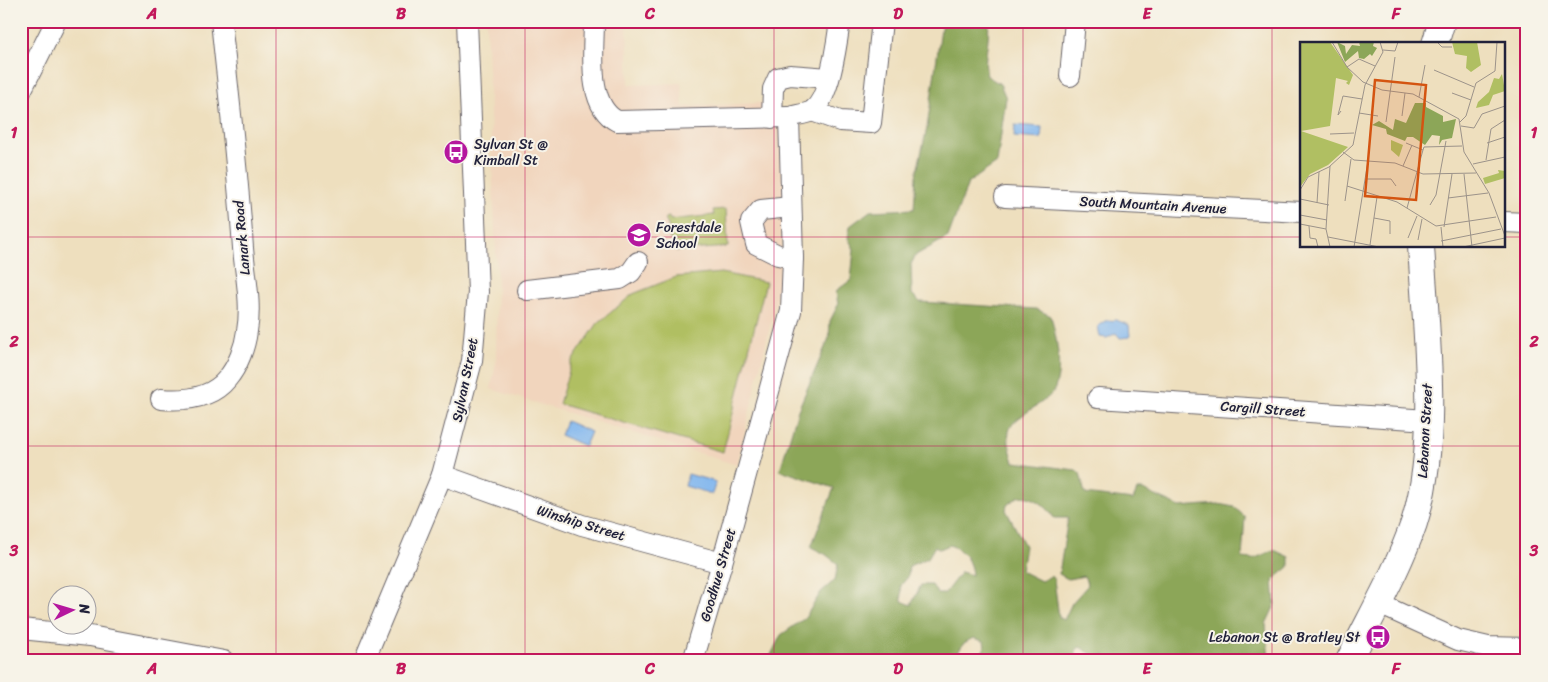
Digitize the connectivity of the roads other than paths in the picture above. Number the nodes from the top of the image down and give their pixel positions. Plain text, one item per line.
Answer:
1 (56, 21) edge
2 (221, 21) edge
3 (468, 21) edge
4 (594, 21) edge
5 (840, 21) edge
6 (882, 21) edge
7 (1076, 21) edge
8 (1442, 21) edge
9 (1436, 42) edge
10 (1070, 76) dead end
11 (829, 78) junction
12 (21, 91) edge
13 (812, 111) junction
14 (781, 117) junction
15 (1005, 197) dead end
16 (792, 208) junction
17 (1300, 212) edge
18 (1506, 222) edge
19 (1527, 223) edge
20 (1421, 248) edge
21 (792, 258) junction
22 (638, 262) dead end
23 (527, 290) dead end
24 (1098, 398) dead end
25 (161, 399) dead end
26 (1428, 420) junction
27 (442, 476) junction
28 (722, 563) junction
29 (1377, 603) junction
30 (21, 629) edge
31 (1527, 648) edge
32 (224, 661) edge
33 (364, 661) edge
34 (693, 661) edge
35 (1349, 661) edge

1 - 12 street
2 - 25 street, Lanark Road
3 - 27 street, Sylvan Street
4 - 14 street
5 - 11 street
6 - 13 street
7 - 10 street
8 - 9 main road
11 - 13 street
11 - 14 street
13 - 14 street
14 - 16 street, Goodhue Street
15 - 17 street, South Mountain Avenue
16 - 21 street, Goodhue Street
16 - 21 street
18 - 19 street
20 - 26 main road, Lebanon Street
21 - 28 street, Goodhue Street
22 - 23 street
24 - 26 street, Cargill Street
26 - 29 main road, Lebanon Street
27 - 28 street, Winship Street
27 - 33 street, Sylvan Street
28 - 34 street, Goodhue Street
29 - 31 street
29 - 35 main road, Lebanon Street
30 - 32 street

